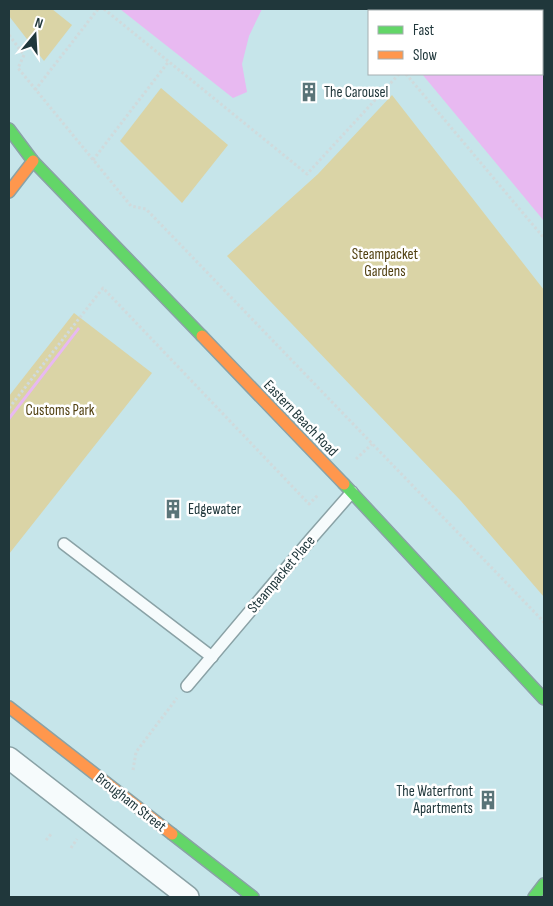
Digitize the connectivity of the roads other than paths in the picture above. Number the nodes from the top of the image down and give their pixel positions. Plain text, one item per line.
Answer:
1 (9, 129) edge
2 (33, 162) junction
3 (9, 192) edge
4 (352, 492) junction
5 (64, 544) dead end
6 (212, 657) junction
7 (187, 686) dead end
8 (544, 699) edge
9 (9, 707) edge
10 (9, 758) edge
11 (544, 884) edge
12 (188, 897) edge
13 (253, 897) edge
14 (534, 897) edge

1 - 2 street, Eastern Beach Road
2 - 3 street
2 - 4 street, Eastern Beach Road
4 - 6 lane, Steampacket Place
4 - 8 street, Eastern Beach Road
5 - 6 lane
6 - 7 lane, Steampacket Place
9 - 13 street, Brougham Street
10 - 12 street
11 - 14 street

